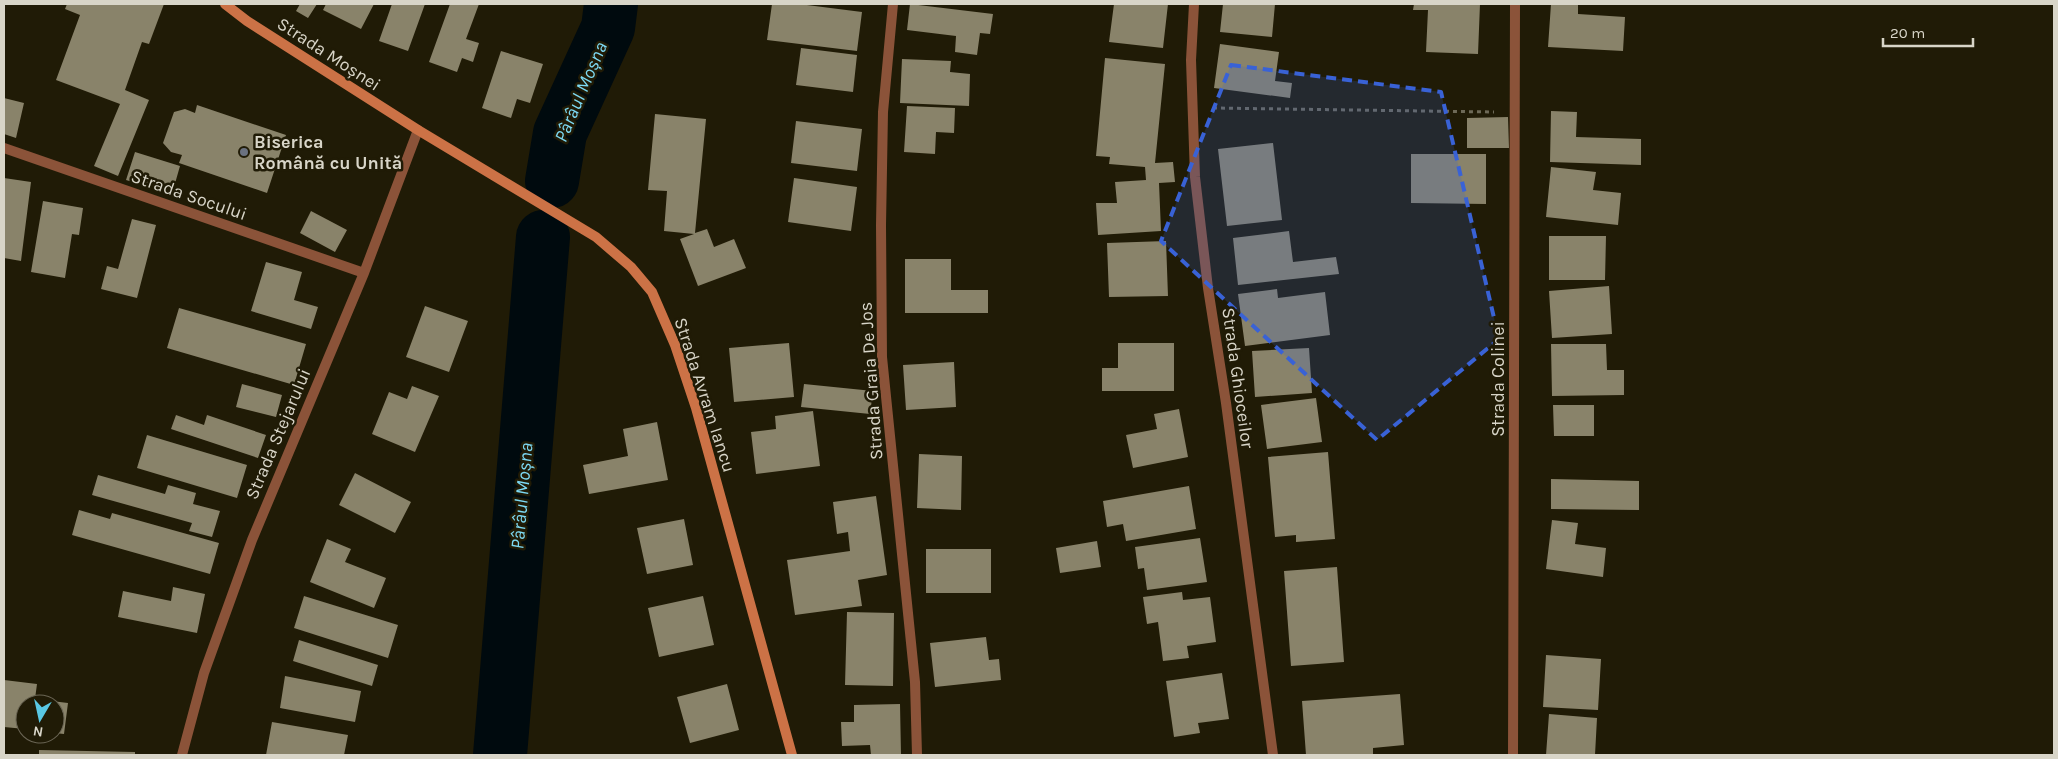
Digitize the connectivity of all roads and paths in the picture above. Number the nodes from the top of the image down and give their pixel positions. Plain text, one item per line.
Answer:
1 (224, 4) edge
2 (893, 4) edge
3 (1194, 4) edge
4 (1516, 4) edge
5 (1192, 108) junction
6 (1515, 112) junction
7 (418, 130) junction
8 (4, 148) edge
9 (364, 273) junction
10 (182, 755) edge
11 (792, 755) edge
12 (917, 755) edge
13 (1273, 755) edge
14 (1513, 755) edge

1 - 7 main road, Strada Moșnei
2 - 12 street, Strada Graia De Jos
3 - 5 street, Strada Ghioceilor
4 - 6 street, Strada Colinei
5 - 6 path
5 - 13 street, Strada Ghioceilor
6 - 14 street, Strada Colinei
7 - 9 street, Strada Stejarului
7 - 11 main road, Strada Avram Iancu
8 - 9 street, Strada Socului
9 - 10 street, Strada Stejarului

